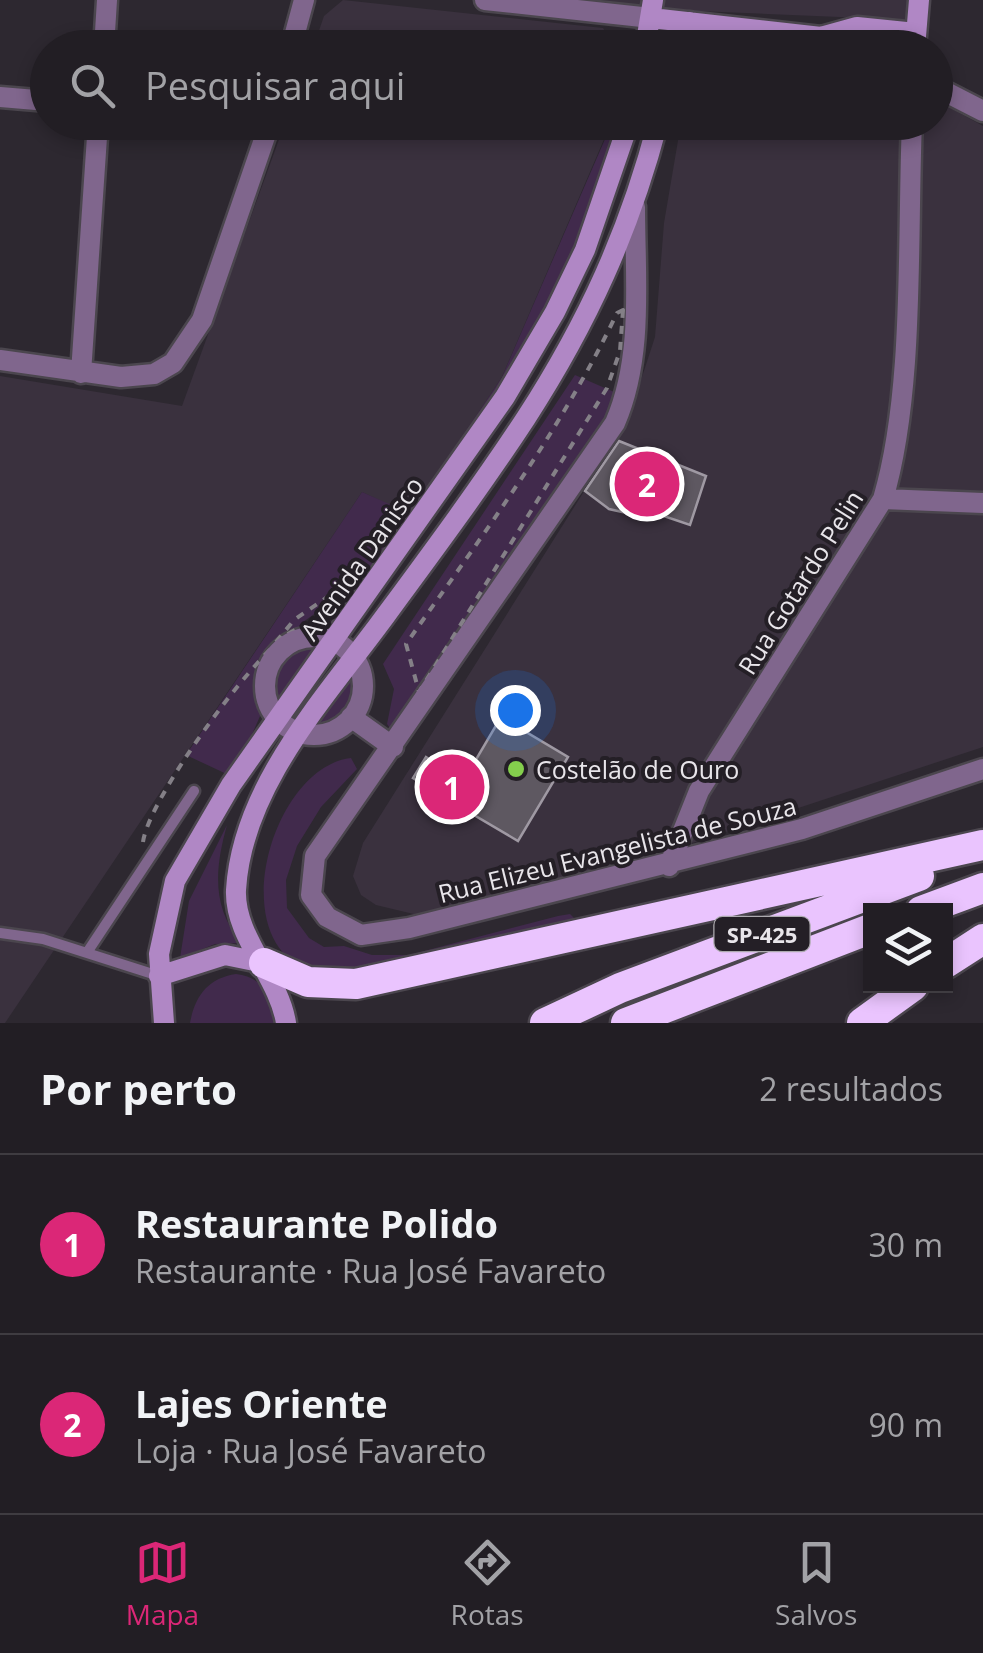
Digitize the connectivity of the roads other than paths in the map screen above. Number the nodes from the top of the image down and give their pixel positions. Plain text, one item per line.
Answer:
1 (107, 0) edge
2 (304, 0) edge
3 (485, 0) edge
4 (919, 0) edge
5 (652, 9) edge
6 (690, 22) junction
7 (105, 30) edge
8 (296, 30) edge
9 (688, 30) edge
10 (746, 30) edge
11 (916, 30) edge
12 (953, 96) edge
13 (0, 97) edge
14 (30, 100) edge
15 (983, 111) edge
16 (97, 140) edge
17 (263, 140) edge
18 (622, 140) edge
19 (653, 140) edge
20 (911, 140) edge
21 (636, 207) junction
22 (0, 360) edge
23 (81, 373) junction
24 (882, 498) junction
25 (983, 503) edge
26 (334, 641) junction
27 (354, 658) junction
28 (351, 717) junction
29 (276, 718) junction
30 (301, 733) junction
31 (393, 747) junction
32 (983, 769) edge
33 (194, 791) dead end
34 (983, 848) edge
35 (670, 866) junction
36 (983, 888) edge
37 (941, 903) edge
38 (863, 932) edge
39 (0, 933) edge
40 (983, 939) edge
41 (88, 951) junction
42 (953, 958) edge
43 (264, 963) junction
44 (159, 976) junction
45 (904, 993) edge
46 (164, 1023) edge
47 (286, 1023) edge
48 (544, 1023) edge
49 (626, 1023) edge
50 (862, 1023) edge

1 - 7 street
2 - 8 street
3 - 5 street
4 - 11 main road
5 - 6 main road
6 - 9 main road
6 - 10 main road
12 - 15 street
13 - 14 street
16 - 23 street
17 - 23 street
18 - 26 main road, Avenida Danisco
19 - 21 main road, Avenida Danisco
20 - 24 street, Rua Gotardo Pelin
21 - 27 main road, Avenida Danisco
21 - 31 street
22 - 23 street
24 - 25 street
24 - 35 street, Rua Gotardo Pelin
26 - 27 street
26 - 29 main road, Avenida Danisco
26 - 29 street
27 - 28 street
27 - 30 main road, Avenida Danisco
28 - 30 street
28 - 31 street
29 - 30 street
29 - 44 main road, Avenida Danisco
30 - 43 main road, Avenida Danisco
31 - 35 street, Rua Elizeu Evangelista de Souza
32 - 35 street, Rua Elizeu Evangelista de Souza
33 - 41 lane
34 - 43 highway
34 - 48 highway, SP-425
36 - 37 highway
38 - 49 highway, SP-425
39 - 41 lane
40 - 42 highway
41 - 44 lane
43 - 44 main road
43 - 47 main road, Avenida Danisco
44 - 46 main road, Avenida Danisco
45 - 50 highway

